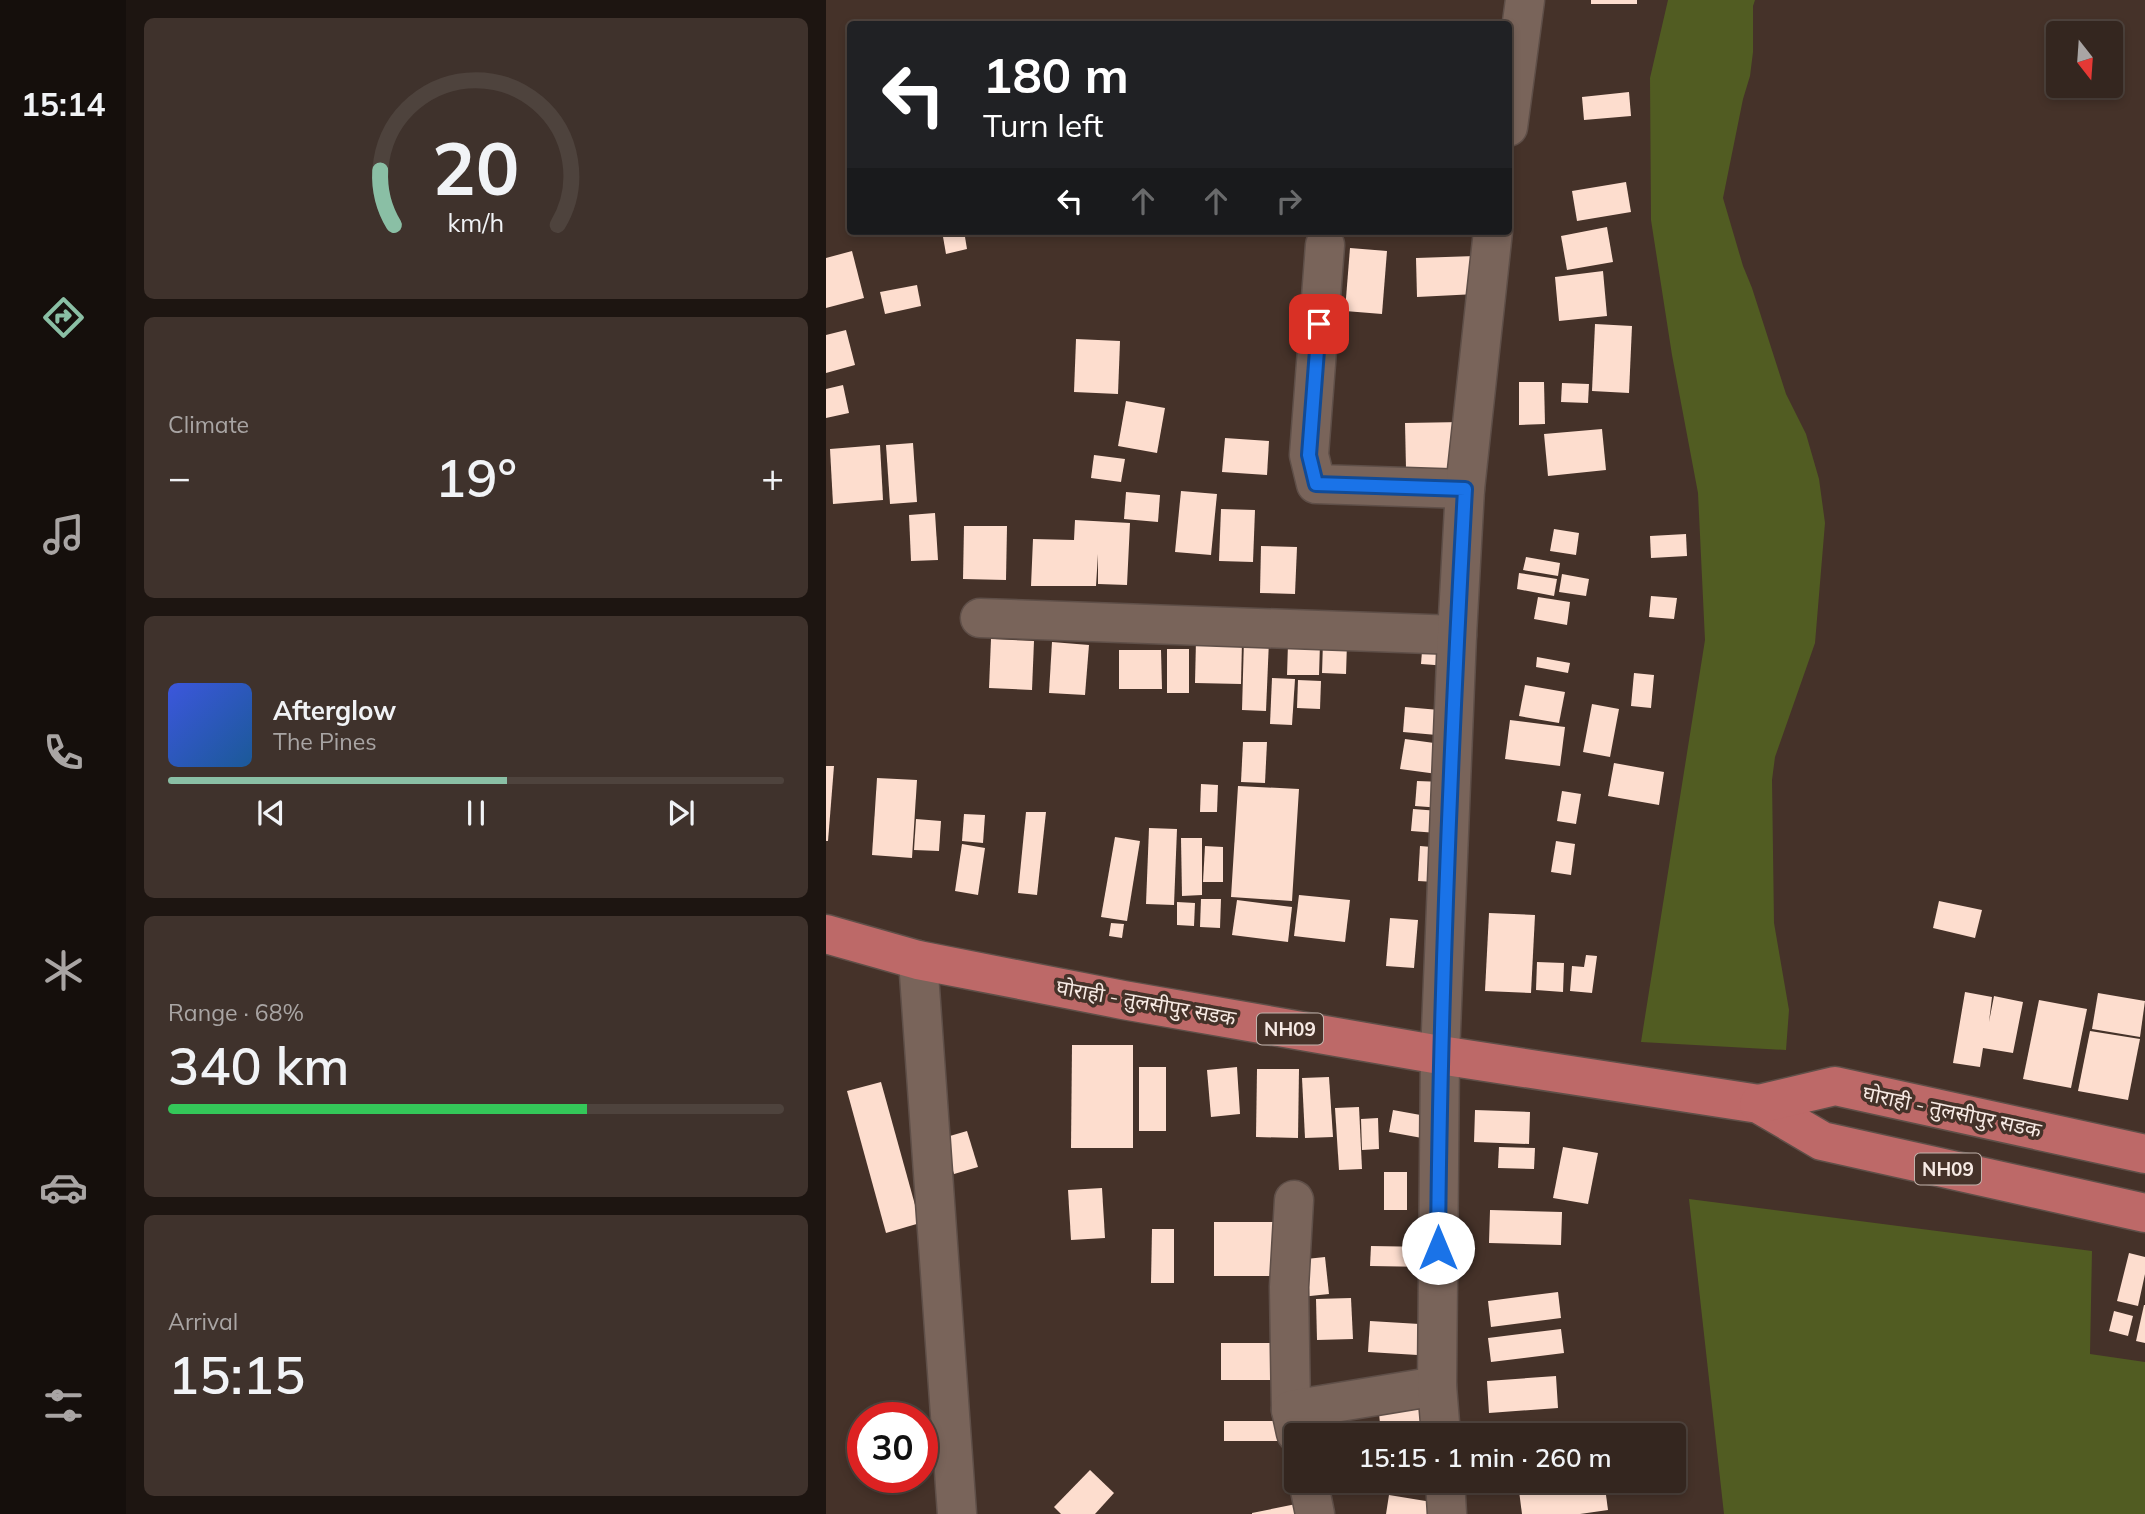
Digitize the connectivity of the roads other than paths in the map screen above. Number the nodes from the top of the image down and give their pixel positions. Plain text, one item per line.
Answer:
1 (1525, 0) edge
2 (1512, 97) edge
3 (1493, 235) edge
4 (1325, 245) dead end
5 (1465, 489) junction
6 (980, 618) dead end
7 (1457, 635) junction
8 (826, 934) edge
9 (918, 960) junction
10 (1440, 1055) junction
11 (1759, 1104) junction
12 (2145, 1154) edge
13 (1294, 1200) dead end
14 (2145, 1213) edge
15 (1437, 1387) junction
16 (1294, 1422) edge
17 (1440, 1423) edge
18 (1311, 1493) edge
19 (1446, 1493) edge
20 (957, 1514) edge
21 (1315, 1514) edge
22 (1447, 1514) edge

1 - 2 street
3 - 5 street
4 - 5 street
5 - 7 street
6 - 7 street
7 - 10 street
8 - 9 main road, घोराही - तुलसीपुर सडक / NH09
9 - 10 main road, घोराही - तुलसीपुर सडक / NH09
9 - 20 street
10 - 11 main road, घोराही - तुलसीपुर सडक / NH09
10 - 15 street
11 - 12 main road, घोराही - तुलसीपुर सडक / NH09
11 - 14 main road, घोराही - तुलसीपुर सडक / NH09
13 - 16 street
15 - 16 street
15 - 17 street
18 - 21 street
19 - 22 street

